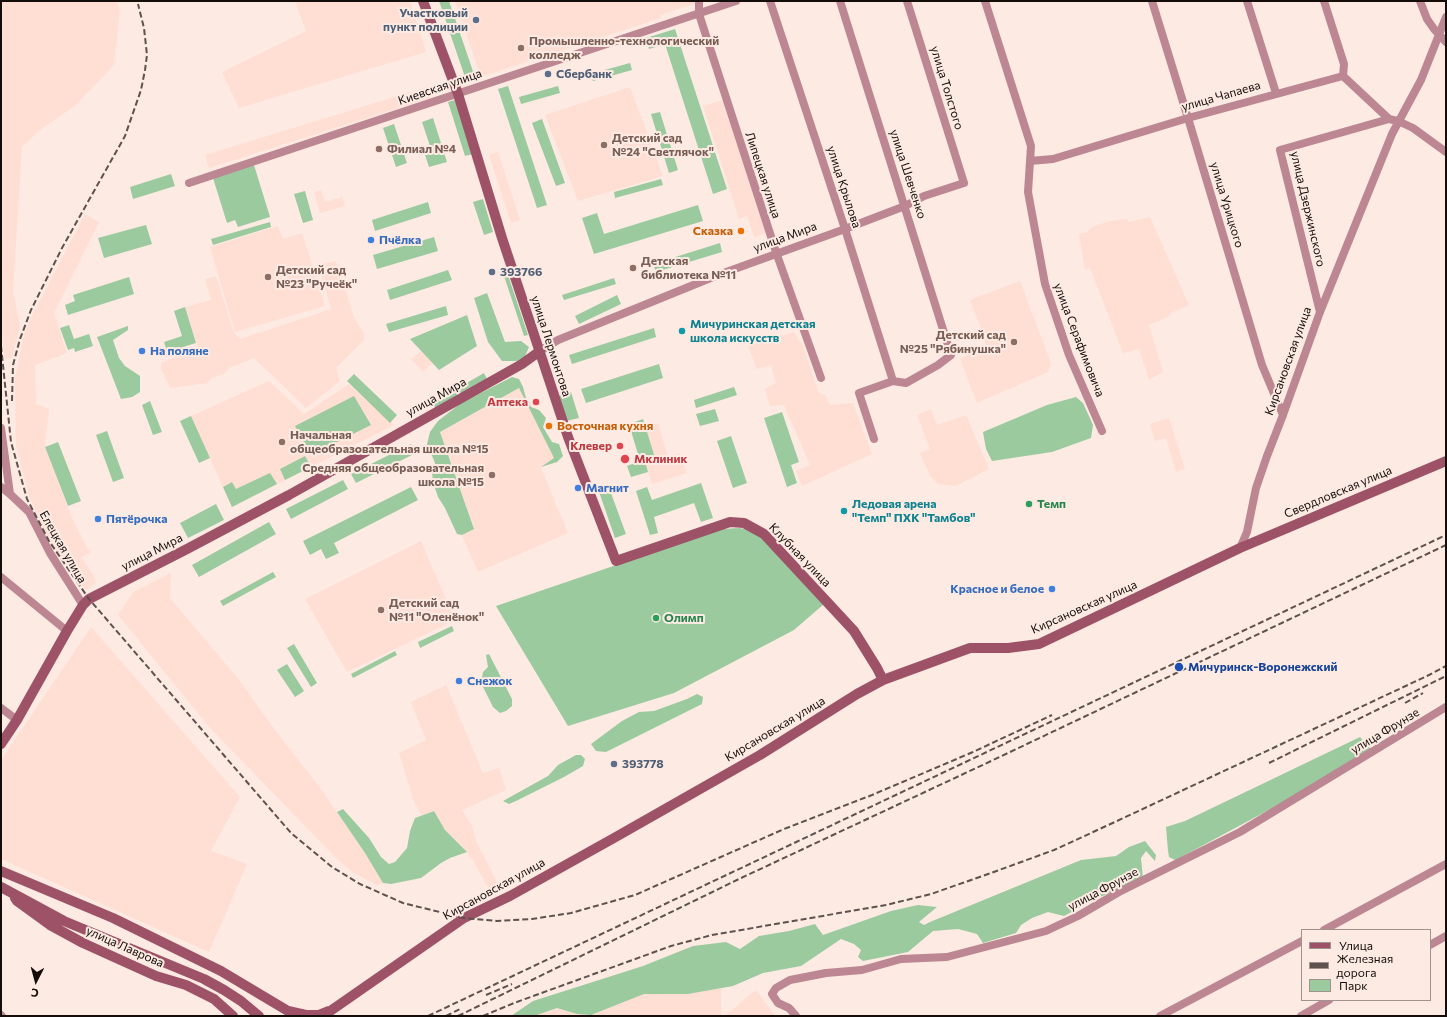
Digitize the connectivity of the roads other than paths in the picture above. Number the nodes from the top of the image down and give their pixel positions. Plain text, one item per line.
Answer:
1 (423, 1) edge
2 (699, 1) edge
3 (736, 1) edge
4 (770, 1) edge
5 (840, 1) edge
6 (907, 1) edge
7 (985, 1) edge
8 (1152, 1) edge
9 (1247, 1) edge
10 (1324, 1) edge
11 (1420, 1) edge
12 (698, 14) junction
13 (1446, 17) edge
14 (1438, 35) junction
15 (1446, 42) edge
16 (1343, 76) junction
17 (1276, 93) junction
18 (458, 94) junction
19 (1188, 118) junction
20 (1389, 119) junction
21 (1398, 121) junction
22 (1446, 152) edge
23 (1030, 161) junction
24 (189, 182) dead end
25 (964, 183) joint
26 (905, 206) junction
27 (845, 229) junction
28 (777, 255) junction
29 (1320, 312) junction
30 (540, 351) junction
31 (821, 378) dead end
32 (893, 381) junction
33 (1283, 415) junction
34 (1, 428) edge
35 (1102, 431) dead end
36 (874, 439) dead end
37 (1446, 460) edge
38 (1, 487) edge
39 (10, 494) junction
40 (1240, 548) junction
41 (616, 561) joint
42 (1, 577) edge
43 (83, 605) junction
44 (66, 631) junction
45 (883, 680) junction
46 (1446, 707) edge
47 (1, 708) edge
48 (17, 720) junction
49 (1, 744) edge
50 (1446, 864) edge
51 (1, 871) edge
52 (1, 887) edge
53 (13, 892) junction
54 (48, 892) junction
55 (43, 910) junction
56 (1326, 929) edge
57 (1446, 936) edge
58 (1301, 942) edge
59 (1431, 944) edge
60 (1327, 1001) edge
61 (331, 1012) edge
62 (233, 1016) edge
63 (259, 1016) edge
64 (323, 1016) edge
65 (796, 1016) edge
66 (1160, 1016) edge
67 (1301, 1016) edge

1 - 18 main road, улица Лермонтова
2 - 12 street, Липецкая улица
3 - 12 street, Киевская улица
4 - 27 street, улица Крылова
5 - 26 street, улица Шевченко
6 - 25 street, улица Толстого
7 - 23 street, улица Серафимовича
8 - 19 street, улица Урицкого
9 - 17 street
10 - 16 street
11 - 14 street
12 - 18 street, Киевская улица
12 - 28 street, Липецкая улица
13 - 14 street, Кирсановская улица
14 - 15 street
14 - 21 street, Кирсановская улица
16 - 17 street, улица Чапаева
16 - 20 street
17 - 19 street, улица Чапаева
18 - 24 street, Киевская улица
18 - 30 main road, улица Лермонтова
19 - 23 street, улица Чапаева
19 - 33 street, улица Урицкого
20 - 21 street
20 - 29 street, улица Дзержинского
21 - 22 street
21 - 29 street, Кирсановская улица
23 - 35 street, улица Серафимовича
25 - 26 street, улица Мира
26 - 27 street, улица Мира
26 - 32 street, улица Шевченко
27 - 28 street, улица Мира
27 - 32 street, улица Крылова
28 - 30 street, улица Мира
28 - 31 street, Липецкая улица
29 - 33 street, Кирсановская улица
30 - 41 main road, улица Лермонтова
30 - 43 main road, улица Мира
32 - 36 street
33 - 40 street, Кирсановская улица
34 - 39 street
37 - 40 main road, Свердловская улица
38 - 39 street, Елецкая улица
39 - 43 street, Елецкая улица
40 - 45 main road, Кирсановская улица
41 - 45 main road, Клубная улица
42 - 44 street
43 - 44 main road, улица Мира
44 - 48 main road, улица Мира
45 - 61 main road, Кирсановская улица
46 - 65 street, улица Фрунзе
47 - 48 street
48 - 49 main road, улица Мира
50 - 56 street
51 - 54 main road
52 - 53 main road, улица Лаврова
53 - 55 main road, улица Лаврова
53 - 62 main road, улица Лаврова
54 - 55 main road
54 - 61 main road
55 - 63 main road, улица Лаврова
57 - 59 street
58 - 66 street
60 - 67 street
61 - 64 main road

